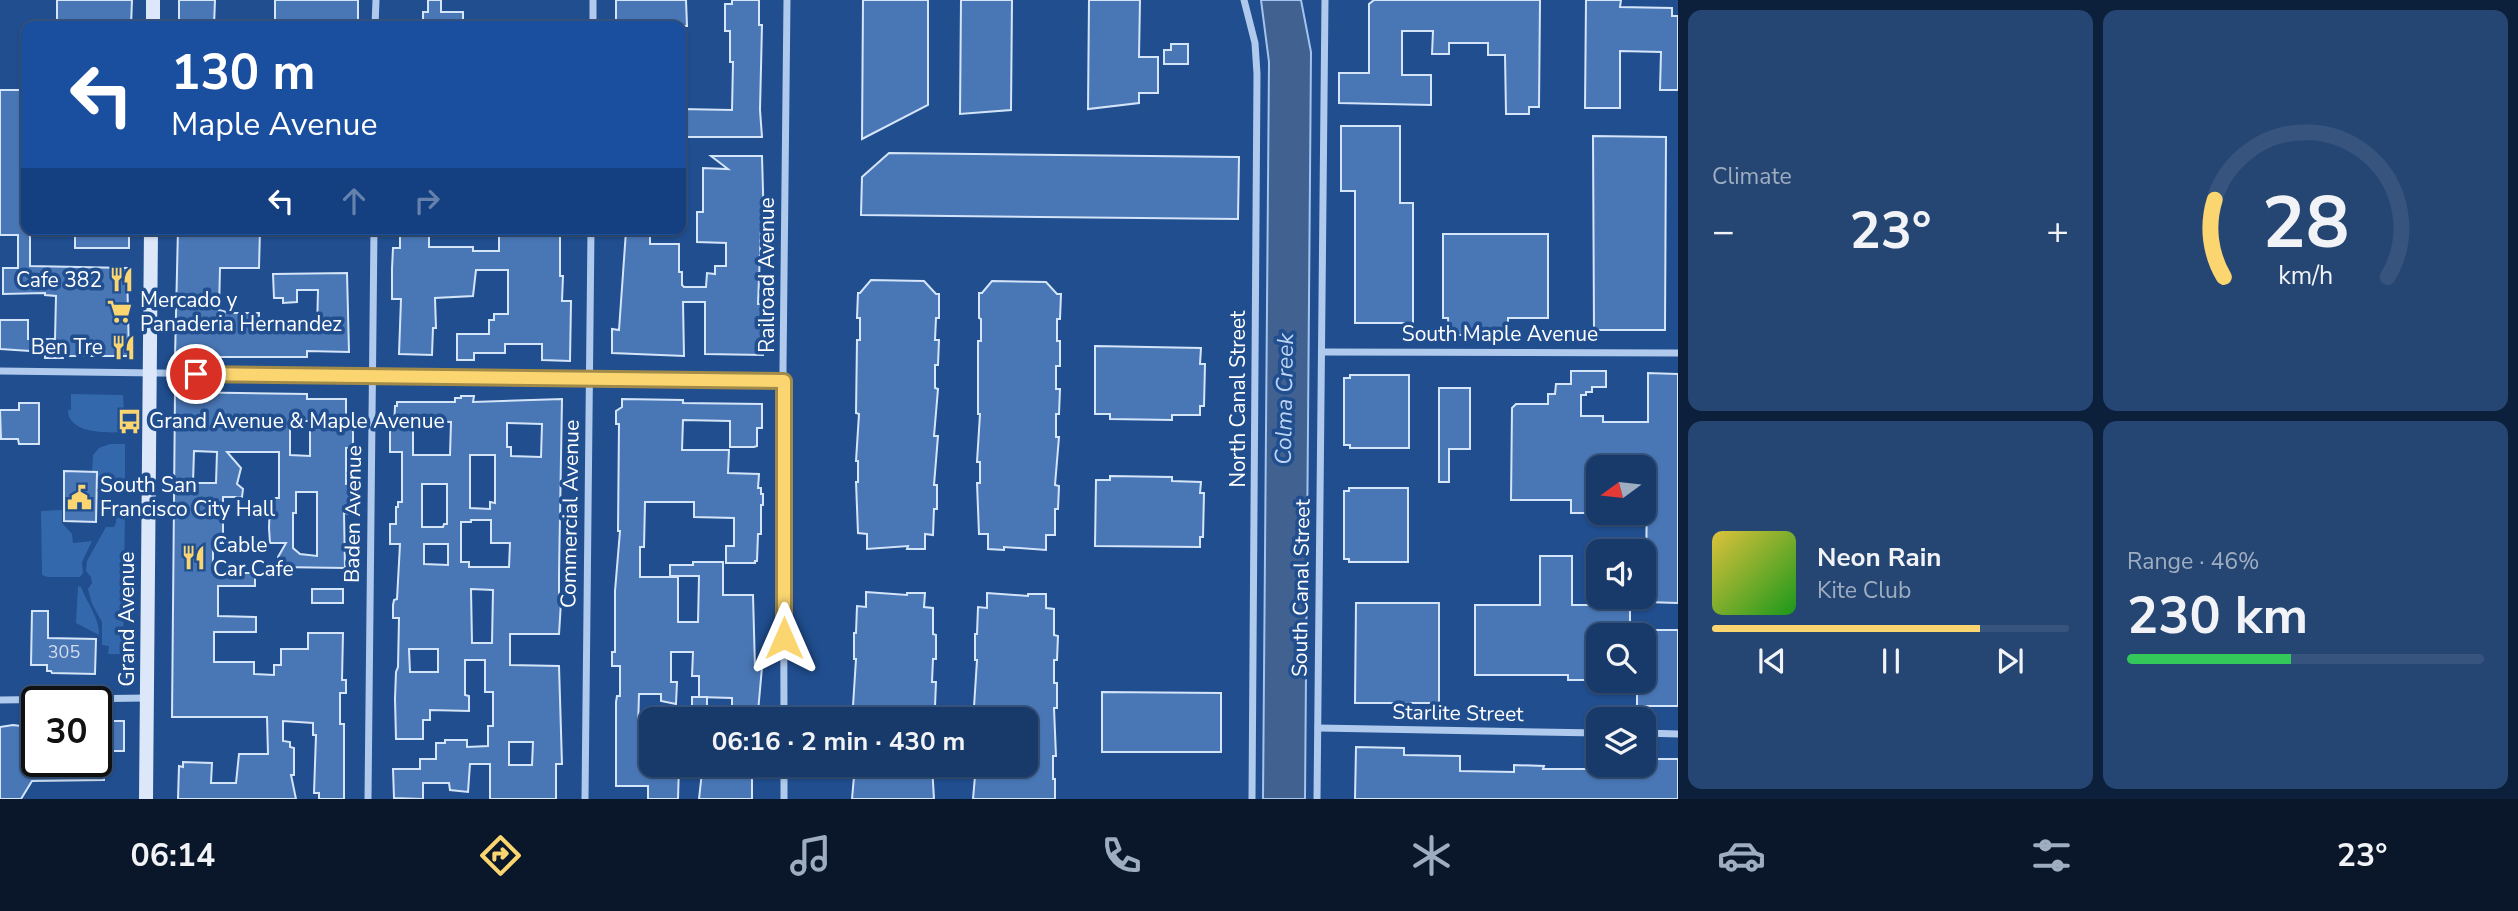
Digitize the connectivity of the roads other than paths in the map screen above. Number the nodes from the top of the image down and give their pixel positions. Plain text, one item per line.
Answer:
1 (153, 0) edge
2 (376, 0) edge
3 (593, 0) edge
4 (787, 0) edge
5 (1244, 0) edge
6 (1325, 0) edge
7 (153, 21) edge
8 (375, 21) edge
9 (593, 21) edge
10 (151, 235) edge
11 (374, 235) edge
12 (591, 235) edge
13 (1322, 352) junction
14 (1678, 353) edge
15 (0, 371) edge
16 (150, 373) junction
17 (372, 376) junction
18 (589, 380) junction
19 (784, 381) junction
20 (147, 698) junction
21 (0, 699) edge
22 (784, 707) edge
23 (1318, 728) junction
24 (1586, 733) edge
25 (1656, 733) edge
26 (1678, 734) edge
27 (784, 777) edge
28 (146, 799) edge
29 (368, 799) edge
30 (585, 799) edge
31 (784, 799) edge
32 (1252, 799) edge
33 (1317, 799) edge

1 - 7 main road
2 - 8 street
3 - 9 street
4 - 19 street, Railroad Avenue
5 - 32 street, North Canal Street
6 - 13 street, South Canal Street
10 - 16 main road, Grand Avenue
11 - 17 street, Baden Avenue
12 - 18 street, Commercial Avenue
13 - 14 street, South Maple Avenue
13 - 23 street, South Canal Street
15 - 16 street
16 - 17 street
16 - 20 main road, Grand Avenue
17 - 18 street
17 - 29 street, Baden Avenue
18 - 19 street
18 - 30 street, Commercial Avenue
19 - 22 street, Railroad Avenue
20 - 21 street
20 - 28 main road, Grand Avenue
23 - 24 street, Starlite Street
23 - 33 street, South Canal Street
25 - 26 street
27 - 31 street

